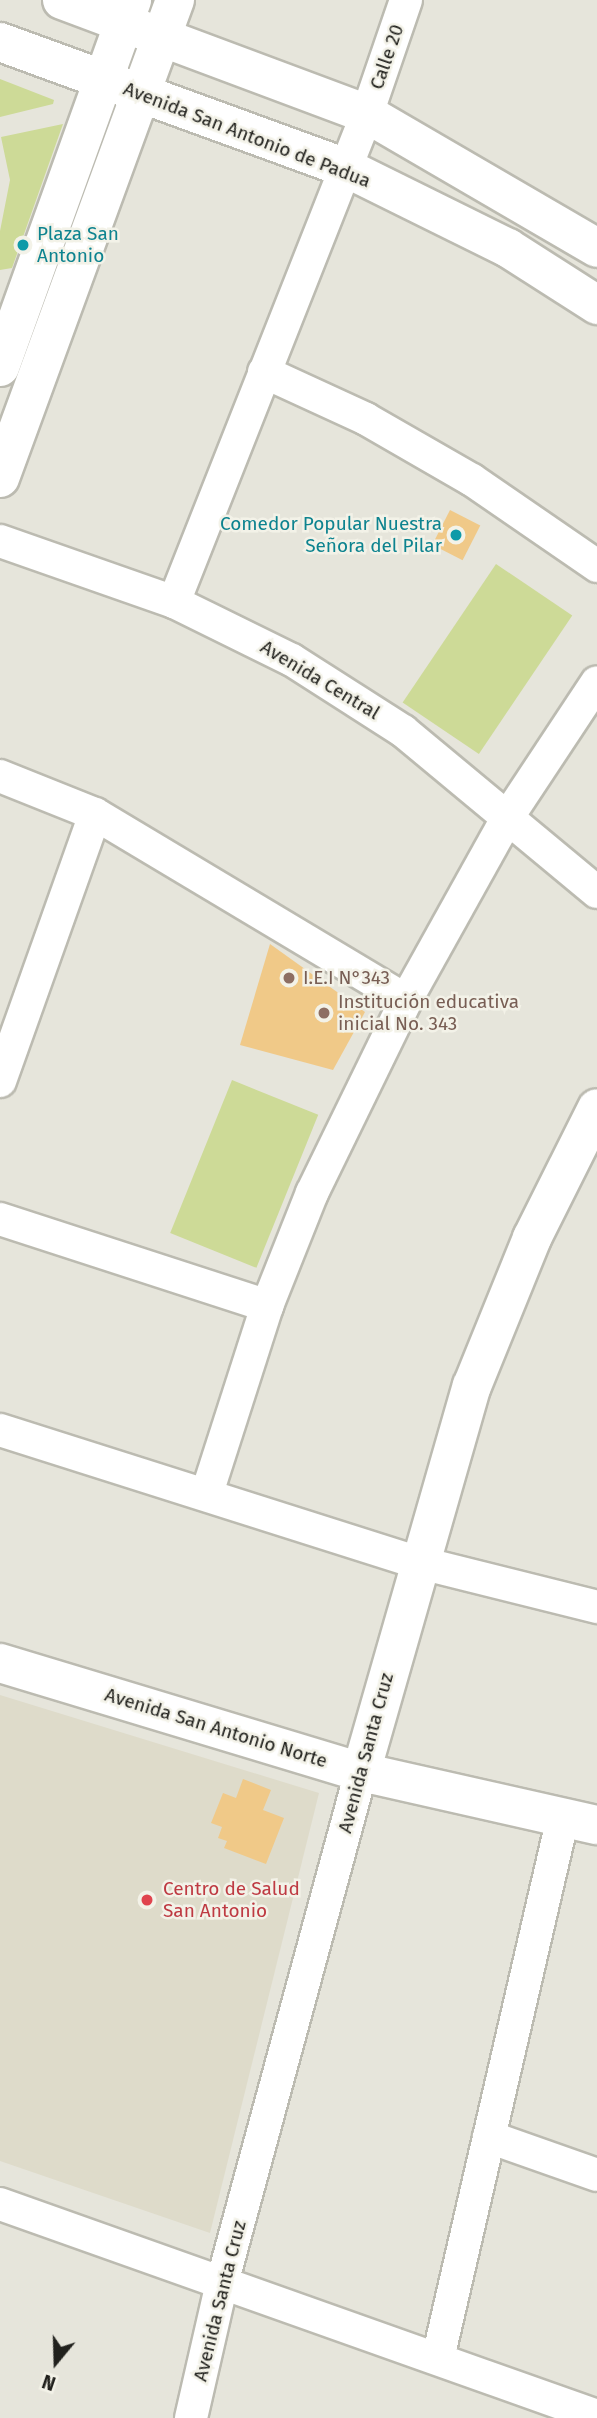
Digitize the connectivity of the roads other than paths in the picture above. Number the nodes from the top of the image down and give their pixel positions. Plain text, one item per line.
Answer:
1 (62, 0) edge
2 (175, 0) edge
3 (407, 0) edge
4 (128, 11) edge
5 (163, 37) junction
6 (0, 43) edge
7 (105, 81) junction
8 (143, 95) junction
9 (367, 114) junction
10 (344, 167) junction
11 (597, 248) edge
12 (597, 305) edge
13 (0, 367) edge
14 (264, 372) junction
15 (0, 478) edge
16 (0, 541) edge
17 (597, 566) edge
18 (174, 602) junction
19 (597, 682) edge
20 (0, 776) edge
21 (95, 814) junction
22 (509, 815) junction
23 (597, 892) edge
24 (406, 1000) junction
25 (0, 1081) edge
26 (597, 1108) edge
27 (0, 1219) edge
28 (267, 1306) junction
29 (0, 1430) edge
30 (207, 1493) junction
31 (417, 1562) junction
32 (597, 1607) edge
33 (0, 1663) edge
34 (361, 1772) junction
35 (580, 1821) edge
36 (489, 2137) junction
37 (597, 2175) edge
38 (0, 2204) edge
39 (222, 2283) junction
40 (438, 2358) junction
41 (597, 2416) edge
42 (191, 2418) edge

1 - 4 street
2 - 5 street
3 - 9 street, Calle 20
4 - 5 street
4 - 7 street
5 - 8 street
5 - 9 street
6 - 7 street, Avenida San Antonio de Padua
7 - 8 street, Avenida San Antonio de Padua
7 - 13 street
8 - 10 street, Avenida San Antonio de Padua
8 - 15 street
9 - 10 street, Calle 20
9 - 11 street
10 - 12 street, Avenida San Antonio de Padua
10 - 14 street, Calle 20
14 - 17 street
14 - 18 street, Calle 20
16 - 18 street, Avenida Central
18 - 22 street, Avenida Central
19 - 22 street
20 - 21 street
21 - 24 street
21 - 25 street
22 - 23 street, Avenida Central
22 - 24 street
24 - 28 street
26 - 31 street, Avenida Santa Cruz
27 - 28 street
28 - 30 street
29 - 30 street
30 - 31 street
31 - 32 street
31 - 34 street, Avenida Santa Cruz
33 - 34 street, Avenida San Antonio Norte
34 - 35 street, Avenida San Antonio Norte
34 - 39 street, Avenida Santa Cruz
35 - 36 street
36 - 37 street
36 - 40 street
38 - 39 street
39 - 40 street
39 - 42 street, Avenida Santa Cruz
40 - 41 street

